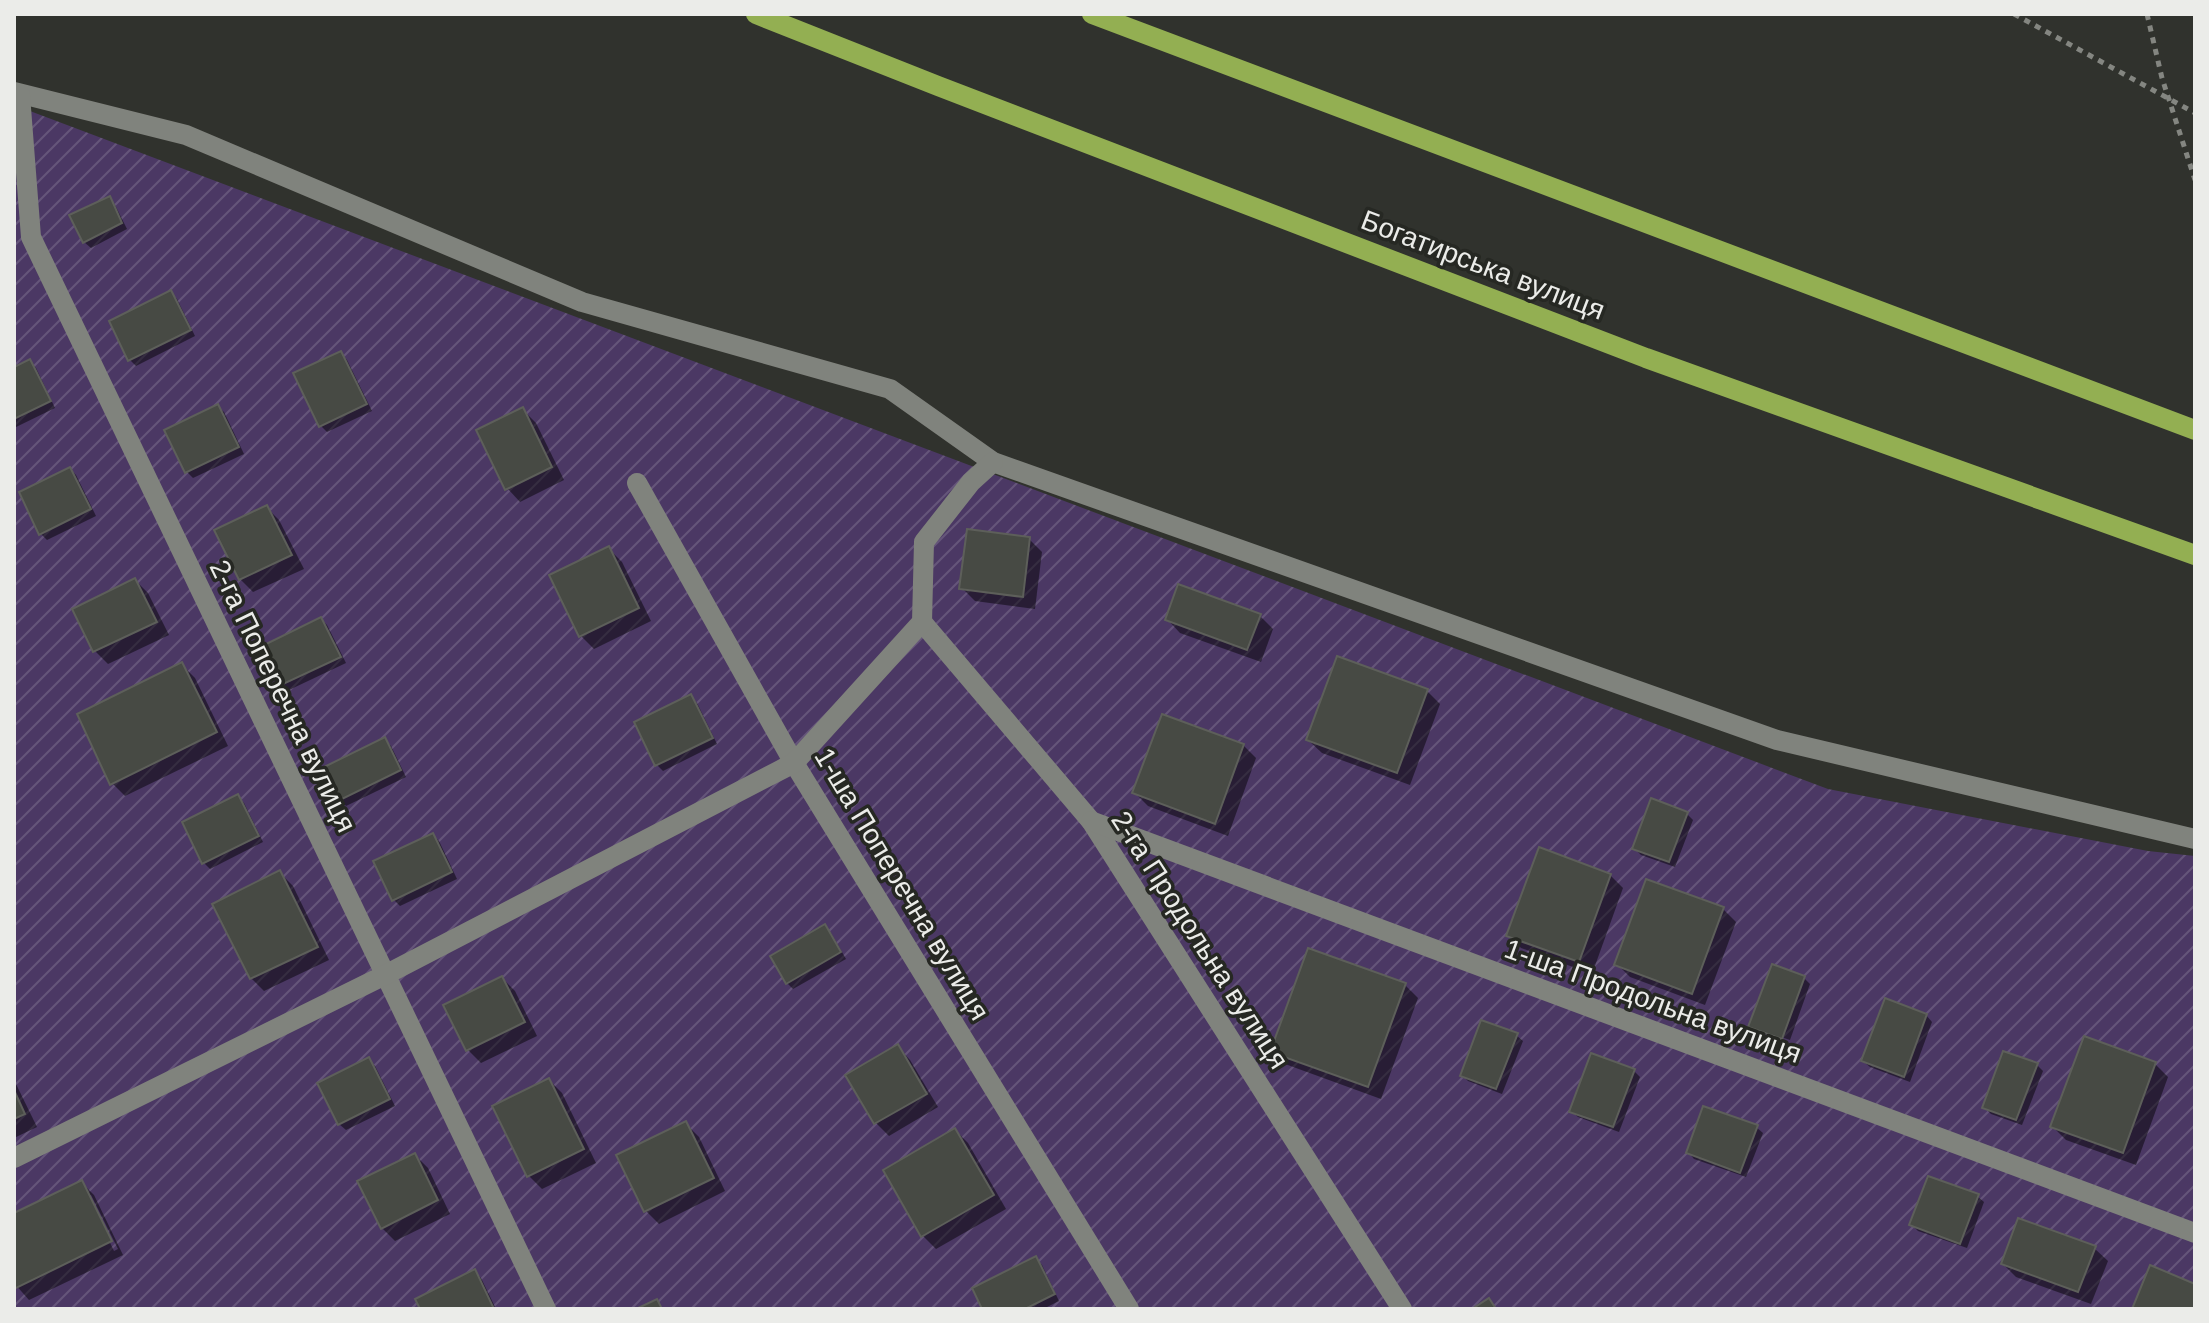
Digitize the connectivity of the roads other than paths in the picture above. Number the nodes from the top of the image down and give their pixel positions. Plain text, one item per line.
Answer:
1 (756, 14) edge
2 (1092, 14) edge
3 (17, 93) edge
4 (2195, 430) edge
5 (993, 462) junction
6 (637, 483) dead end
7 (2195, 555) edge
8 (922, 622) junction
9 (794, 763) junction
10 (1091, 821) junction
11 (2195, 839) edge
12 (387, 974) junction
13 (14, 1158) edge
14 (2195, 1233) edge
15 (546, 1309) edge
16 (1129, 1309) edge
17 (1402, 1309) edge

1 - 7 main road, Богатирська вулиця
2 - 4 main road
3 - 5 street
3 - 12 street, 2-га Поперечна вулиця
5 - 8 street
5 - 11 street
6 - 9 street, 1-ша Поперечна вулиця
8 - 9 street
8 - 10 street, 2-га Продольна вулиця
9 - 12 street
9 - 16 street, 1-ша Поперечна вулиця
10 - 14 street, 1-ша Продольна вулиця
10 - 17 street, 2-га Продольна вулиця
12 - 13 street
12 - 15 street, 2-га Поперечна вулиця

